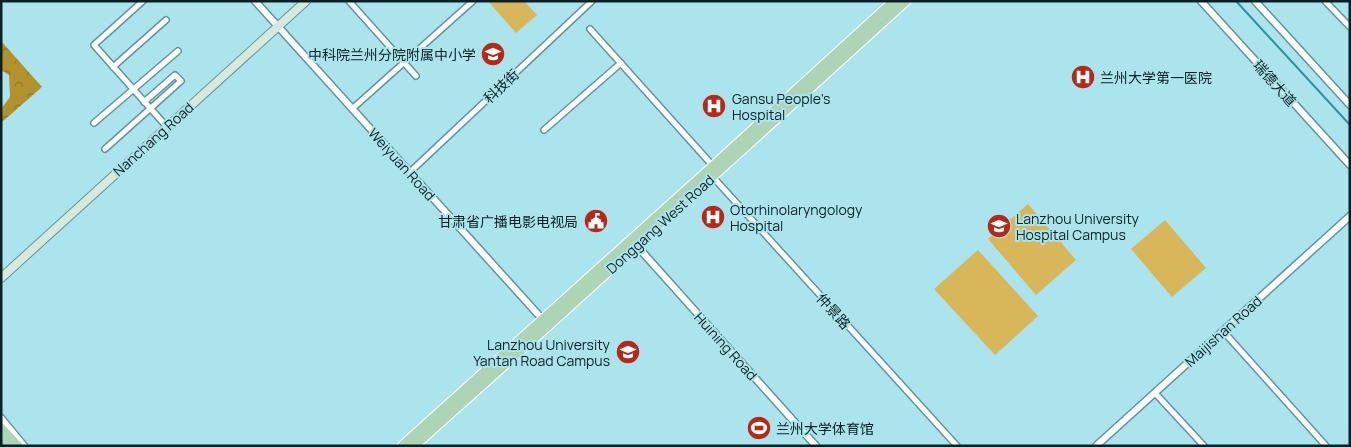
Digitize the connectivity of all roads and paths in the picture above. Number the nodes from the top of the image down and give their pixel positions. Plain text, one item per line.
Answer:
1 (143, 1) edge
2 (255, 1) edge
3 (306, 1) edge
4 (349, 1) edge
5 (473, 1) edge
6 (592, 1) edge
7 (906, 1) edge
8 (1201, 1) edge
9 (1256, 1) edge
10 (1325, 1) edge
11 (891, 2) edge
12 (166, 20) dead end
13 (278, 27) junction
14 (1350, 27) edge
15 (590, 28) dead end
16 (178, 51) dead end
17 (404, 62) junction
18 (621, 64) junction
19 (113, 67) junction
20 (416, 76) dead end
21 (133, 90) junction
22 (144, 102) junction
23 (1350, 105) edge
24 (151, 109) junction
25 (352, 109) junction
26 (94, 124) dead end
27 (167, 127) junction
28 (544, 130) dead end
29 (105, 149) dead end
30 (1350, 165) edge
31 (713, 166) junction
32 (410, 172) junction
33 (712, 176) junction
34 (1350, 216) edge
35 (636, 246) junction
36 (1, 278) edge
37 (545, 323) junction
38 (1223, 331) junction
39 (1154, 393) junction
40 (1, 418) edge
41 (1, 428) edge
42 (1, 438) edge
43 (8, 446) edge
44 (18, 446) edge
45 (24, 446) edge
46 (402, 446) edge
47 (414, 446) edge
48 (816, 446) edge
49 (957, 446) edge
50 (1096, 446) edge
51 (1204, 446) edge
52 (1326, 446) edge

1 - 19 street
2 - 13 street, Weiyuan Road
3 - 13 main road, Nanchang Road
4 - 17 street
5 - 17 street
6 - 32 street, 科技街
7 - 33 main road, Donggang West Road
8 - 30 street, 瑞德大道
9 - 23 street
10 - 14 street
11 - 31 main road, Donggang West Road
12 - 19 street
13 - 25 street, Weiyuan Road
13 - 27 main road, Nanchang Road
15 - 18 street
16 - 21 street
17 - 20 street
17 - 25 street
18 - 28 street
18 - 31 street
19 - 21 street
21 - 22 street
21 - 26 street
22 - 24 street
22 - 24 street
24 - 27 street
24 - 29 street
25 - 32 street, Weiyuan Road
27 - 36 main road, Nanchang Road
31 - 37 main road, Donggang West Road
32 - 37 street, Weiyuan Road
33 - 35 main road, Donggang West Road
33 - 49 street, 仲景路
34 - 38 street, Maijishan Road
35 - 37 main road, Donggang West Road
35 - 48 street, Huining Road
37 - 46 main road, Donggang West Road
37 - 47 main road, Donggang West Road
38 - 39 street, Maijishan Road
38 - 52 street
39 - 50 street, Maijishan Road
39 - 51 street
40 - 45 street
41 - 44 main road
42 - 43 main road

